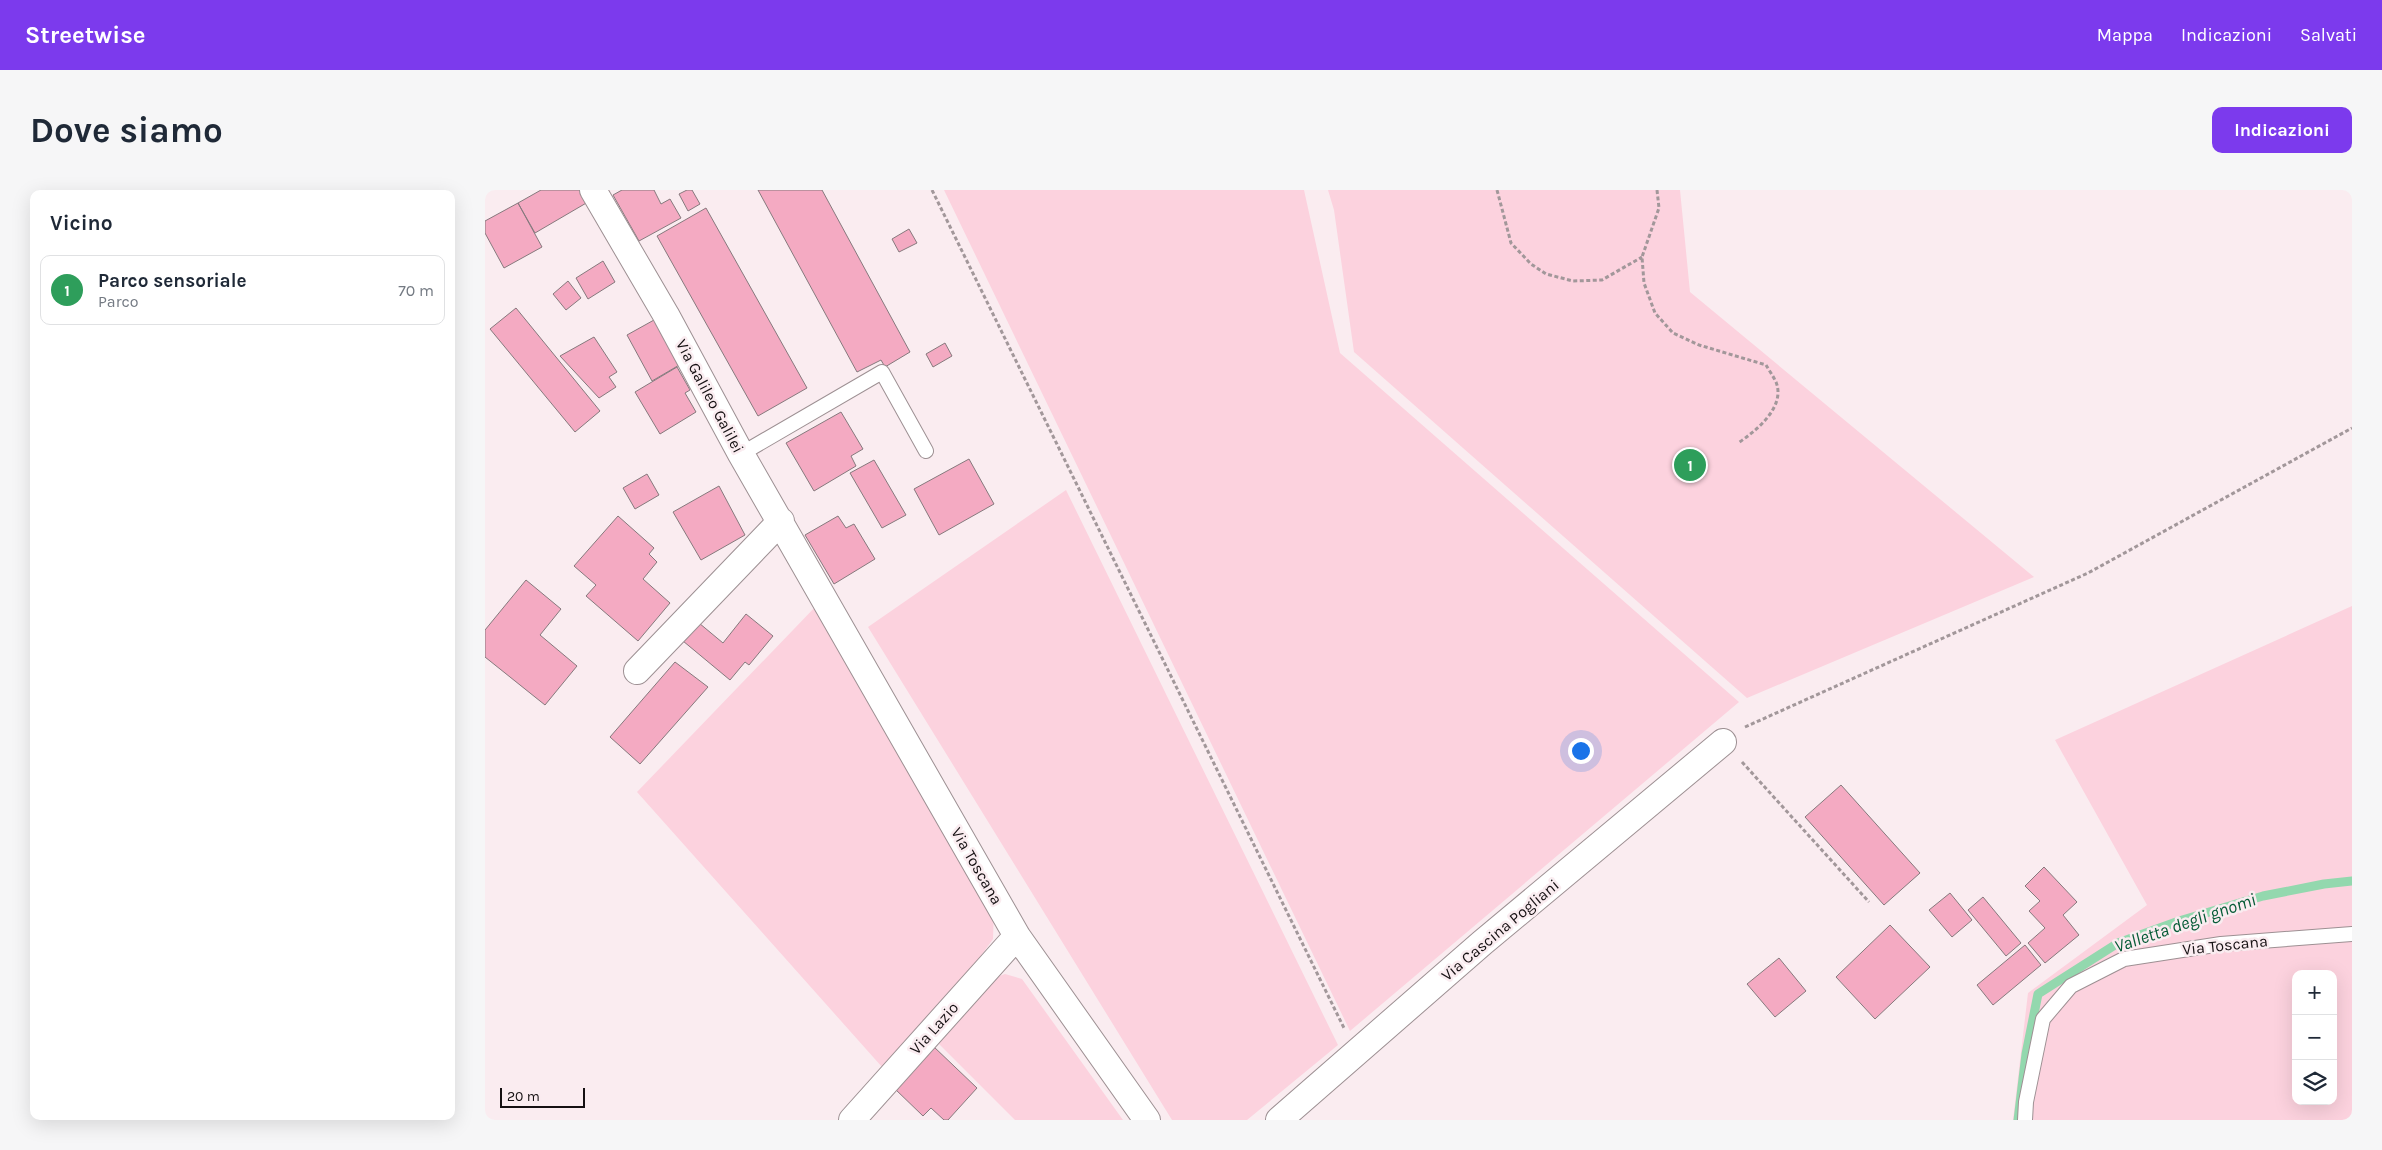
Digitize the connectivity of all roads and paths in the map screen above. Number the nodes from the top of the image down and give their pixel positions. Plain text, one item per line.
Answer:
1 (593, 190) edge
2 (932, 190) edge
3 (1497, 190) edge
4 (1657, 190) edge
5 (1642, 257) junction
6 (2352, 428) edge
7 (1737, 444) dead end
8 (926, 451) dead end
9 (741, 454) junction
10 (781, 521) junction
11 (827, 601) joint
12 (637, 671) dead end
13 (1723, 742) junction
14 (1869, 902) dead end
15 (2352, 934) edge
16 (1017, 936) junction
17 (1356, 1053) junction
18 (852, 1120) edge
19 (1147, 1120) edge
20 (1279, 1120) edge
21 (2025, 1120) edge

1 - 9 street, Via Galileo Galilei
2 - 17 path
3 - 5 path
4 - 5 path
5 - 7 path
6 - 13 path
8 - 9 lane
9 - 10 street, Via Galileo Galilei
10 - 11 street, Via Galileo Galilei
10 - 12 street
11 - 16 street, Via Toscana
13 - 14 path
13 - 17 street, Via Cascina Pogliani
15 - 21 lane, Via Toscana
16 - 18 street, Via Lazio
16 - 19 street, Via Toscana
17 - 20 street, Via Cascina Pogliani

